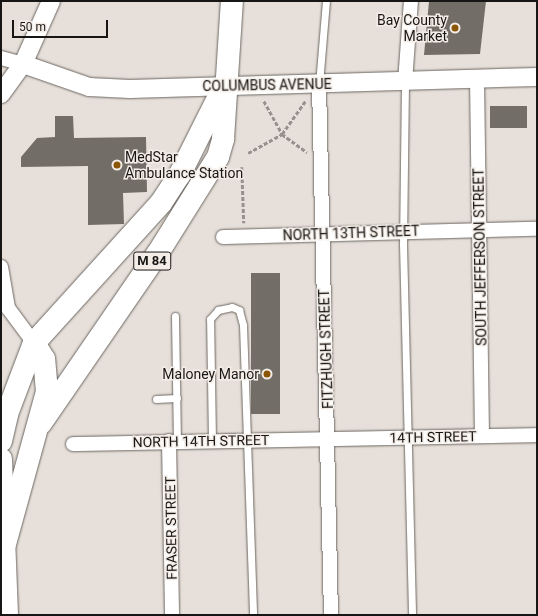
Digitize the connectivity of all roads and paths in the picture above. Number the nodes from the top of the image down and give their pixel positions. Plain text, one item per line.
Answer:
1 (51, 1) edge
2 (232, 1) edge
3 (326, 1) edge
4 (411, 1) edge
5 (1, 58) edge
6 (23, 64) junction
7 (537, 77) edge
8 (477, 79) junction
9 (405, 82) junction
10 (320, 84) junction
11 (224, 85) junction
12 (1, 94) edge
13 (306, 100) dead end
14 (264, 101) dead end
15 (282, 134) junction
16 (308, 152) dead end
17 (248, 153) dead end
18 (242, 167) dead end
19 (244, 223) dead end
20 (537, 229) edge
21 (480, 230) junction
22 (403, 232) junction
23 (322, 234) junction
24 (223, 237) dead end
25 (1, 267) edge
26 (4, 312) edge
27 (175, 316) dead end
28 (34, 343) junction
29 (177, 398) junction
30 (156, 399) dead end
31 (4, 412) edge
32 (41, 423) junction
33 (537, 435) edge
34 (482, 436) junction
35 (407, 437) junction
36 (328, 439) junction
37 (245, 440) junction
38 (1, 441) edge
39 (212, 441) junction
40 (173, 442) junction
41 (73, 444) dead end
42 (1, 459) edge
43 (5, 544) junction
44 (7, 615) edge
45 (172, 615) edge
46 (253, 615) edge
47 (331, 615) edge
48 (412, 615) edge

1 - 6 street
2 - 11 main road, M 84
3 - 10 lane
4 - 9 street
5 - 6 street, COLUMBUS AVENUE
6 - 11 street, COLUMBUS AVENUE
6 - 12 street
7 - 8 street, COLUMBUS AVENUE
8 - 9 street, COLUMBUS AVENUE
8 - 21 street, SOUTH JEFFERSON STREET
9 - 10 street, COLUMBUS AVENUE
9 - 22 lane
10 - 11 street, COLUMBUS AVENUE
10 - 23 street, FITZHUGH STREET
11 - 28 main road, M 84
11 - 32 main road, M 84
13 - 15 path
14 - 15 path
15 - 16 path
15 - 17 path
18 - 19 path
20 - 21 street, NORTH 13TH STREET
21 - 22 street, NORTH 13TH STREET
21 - 34 street, SOUTH JEFFERSON STREET
22 - 23 street, NORTH 13TH STREET
22 - 35 lane
23 - 24 street, NORTH 13TH STREET
23 - 36 street, FITZHUGH STREET
25 - 26 street
26 - 28 street
27 - 29 lane
28 - 31 main road, M 84
28 - 32 main road
29 - 30 lane
29 - 40 lane
31 - 38 main road, M 84
32 - 43 main road, M 84
33 - 34 street, 14TH STREET
34 - 35 street, 14TH STREET
35 - 36 street, 14TH STREET
35 - 48 lane
36 - 37 street, NORTH 14TH STREET
36 - 47 street, FITZHUGH STREET
37 - 39 street, NORTH 14TH STREET
37 - 39 lane
37 - 46 lane
39 - 40 street, NORTH 14TH STREET
40 - 41 street, NORTH 14TH STREET
40 - 45 street, FRASER STREET
42 - 43 main road, M 84
43 - 44 main road, M 84

